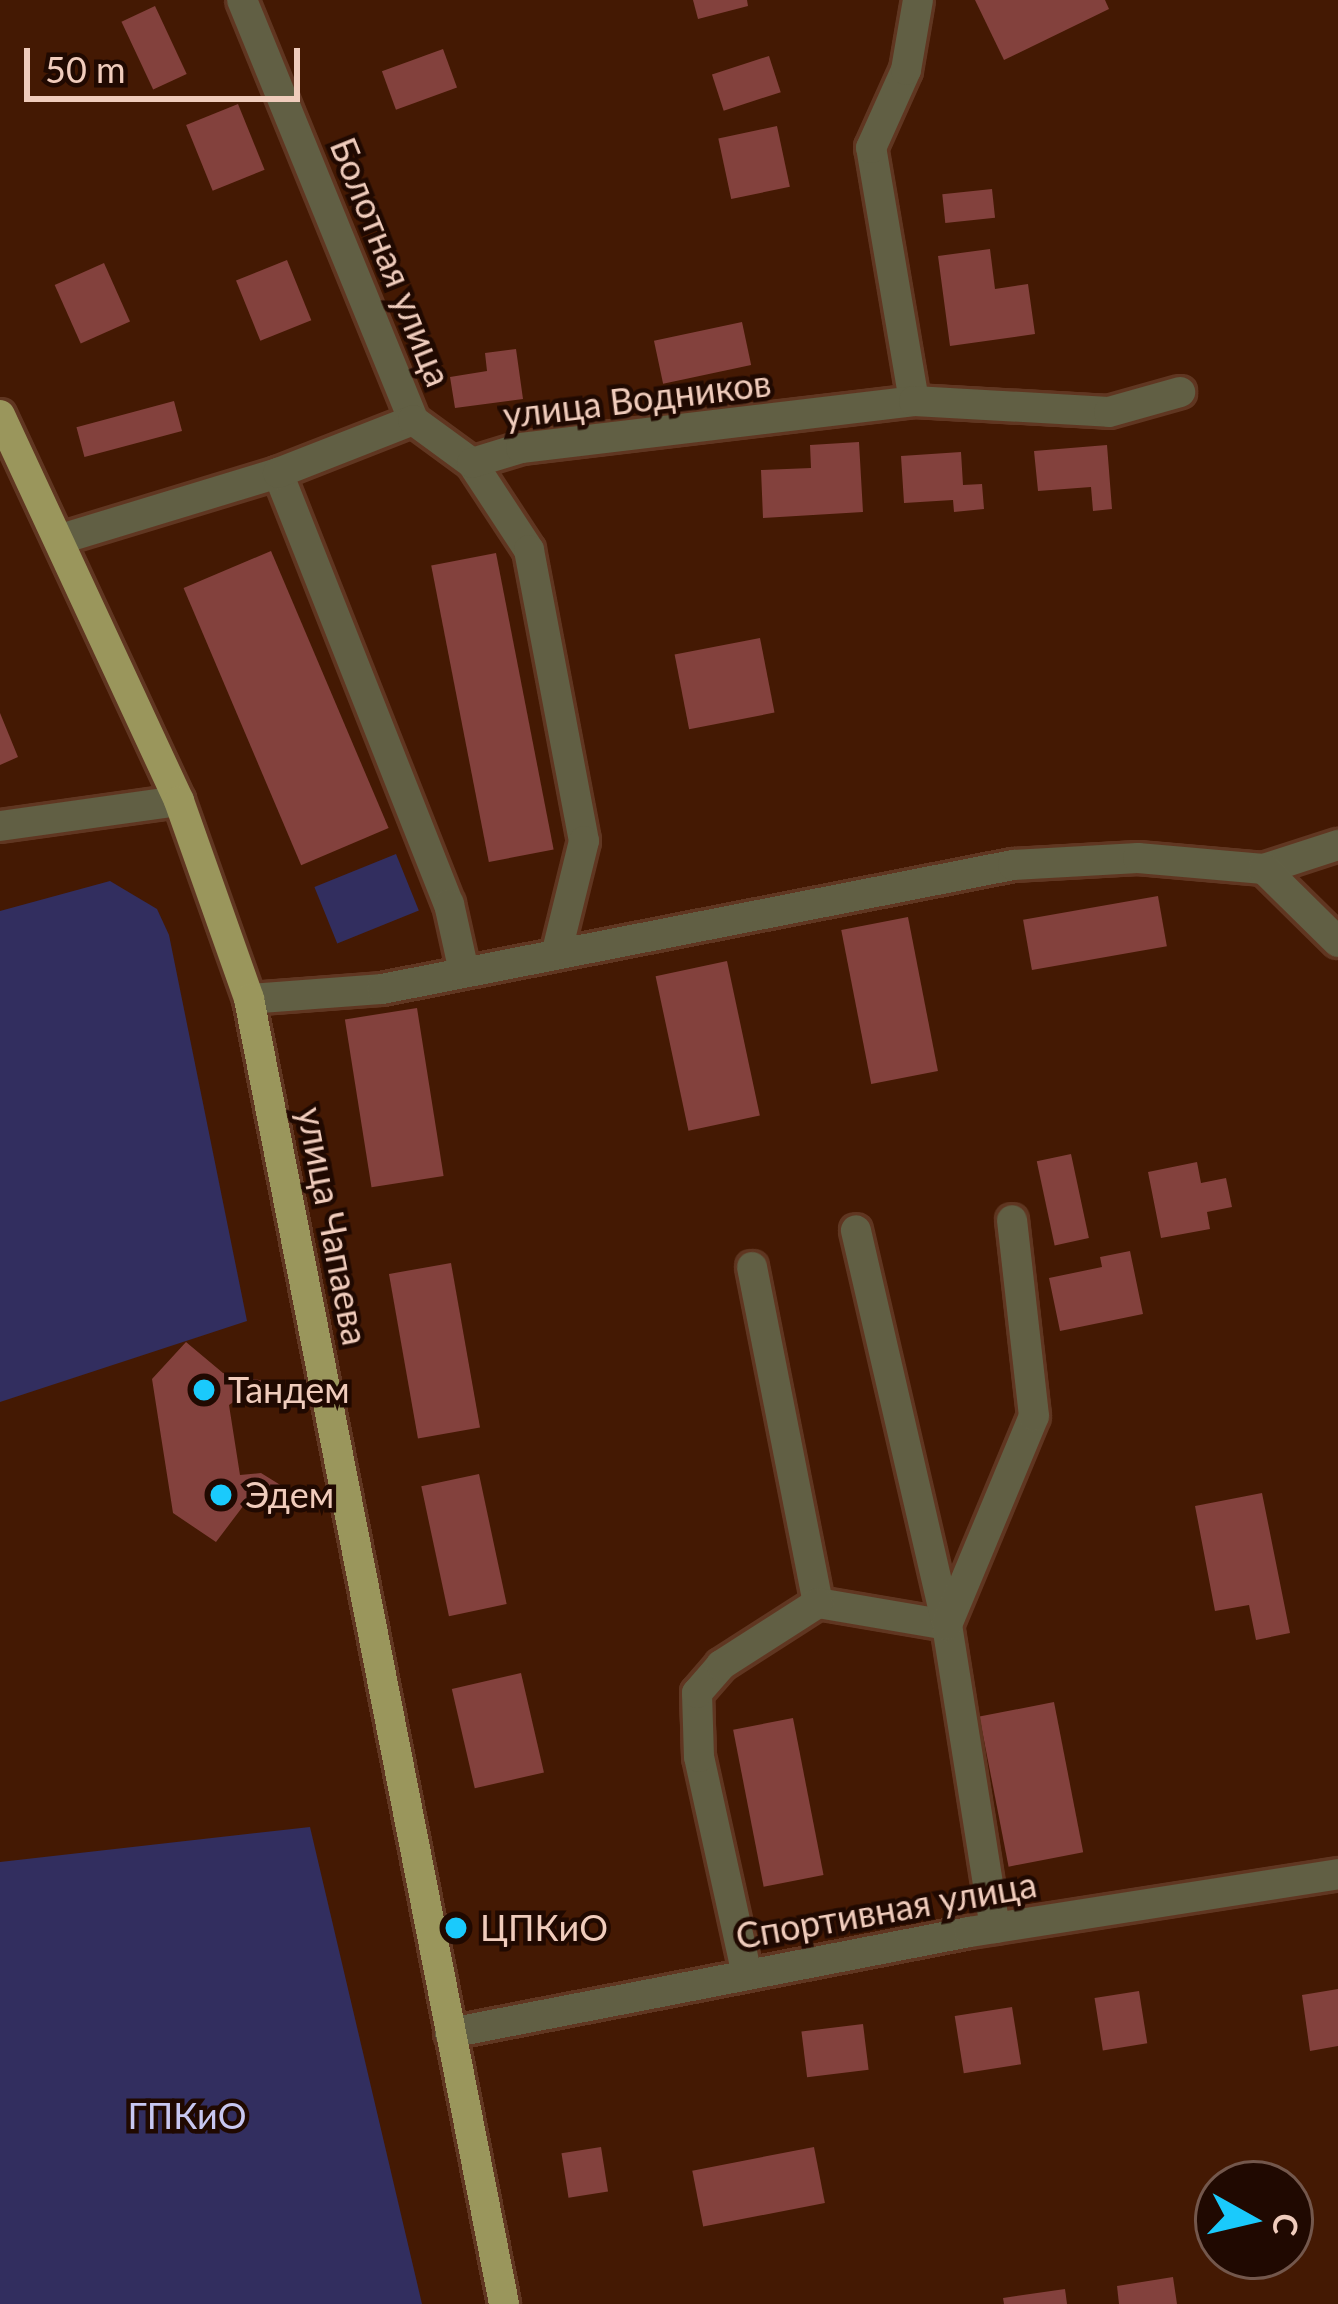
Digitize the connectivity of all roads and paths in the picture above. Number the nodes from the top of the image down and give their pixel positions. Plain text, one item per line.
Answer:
1 (242, 0) edge
2 (918, 0) edge
3 (1180, 392) dead end
4 (914, 401) junction
5 (0, 415) edge
6 (413, 420) junction
7 (472, 463) junction
8 (278, 473) junction
9 (62, 539) junction
10 (178, 801) junction
11 (0, 826) edge
12 (1338, 845) edge
13 (1264, 868) junction
14 (1338, 942) edge
15 (556, 951) junction
16 (463, 967) junction
17 (249, 999) junction
18 (1012, 1220) dead end
19 (856, 1230) dead end
20 (752, 1267) dead end
21 (818, 1603) junction
22 (947, 1624) junction
23 (1338, 1874) edge
24 (994, 1928) junction
25 (747, 1975) junction
26 (450, 2033) junction
27 (503, 2304) edge

1 - 6 street, Болотная улица
2 - 4 street
3 - 4 street, улица Водников
4 - 7 street, улица Водников
5 - 9 main road, улица Чапаева
6 - 7 street, улица Водников
6 - 8 street
7 - 15 street
8 - 9 street
8 - 16 street
9 - 10 main road, улица Чапаева
10 - 11 street
10 - 17 main road, улица Чапаева
12 - 13 street
13 - 14 street
13 - 15 street
15 - 16 street
16 - 17 street
17 - 26 main road, улица Чапаева
18 - 22 street
19 - 22 street
20 - 21 street
21 - 22 street
21 - 25 street
22 - 24 street
23 - 24 street, Спортивная улица
24 - 25 street, Спортивная улица
25 - 26 street, Спортивная улица
26 - 27 main road, улица Чапаева

